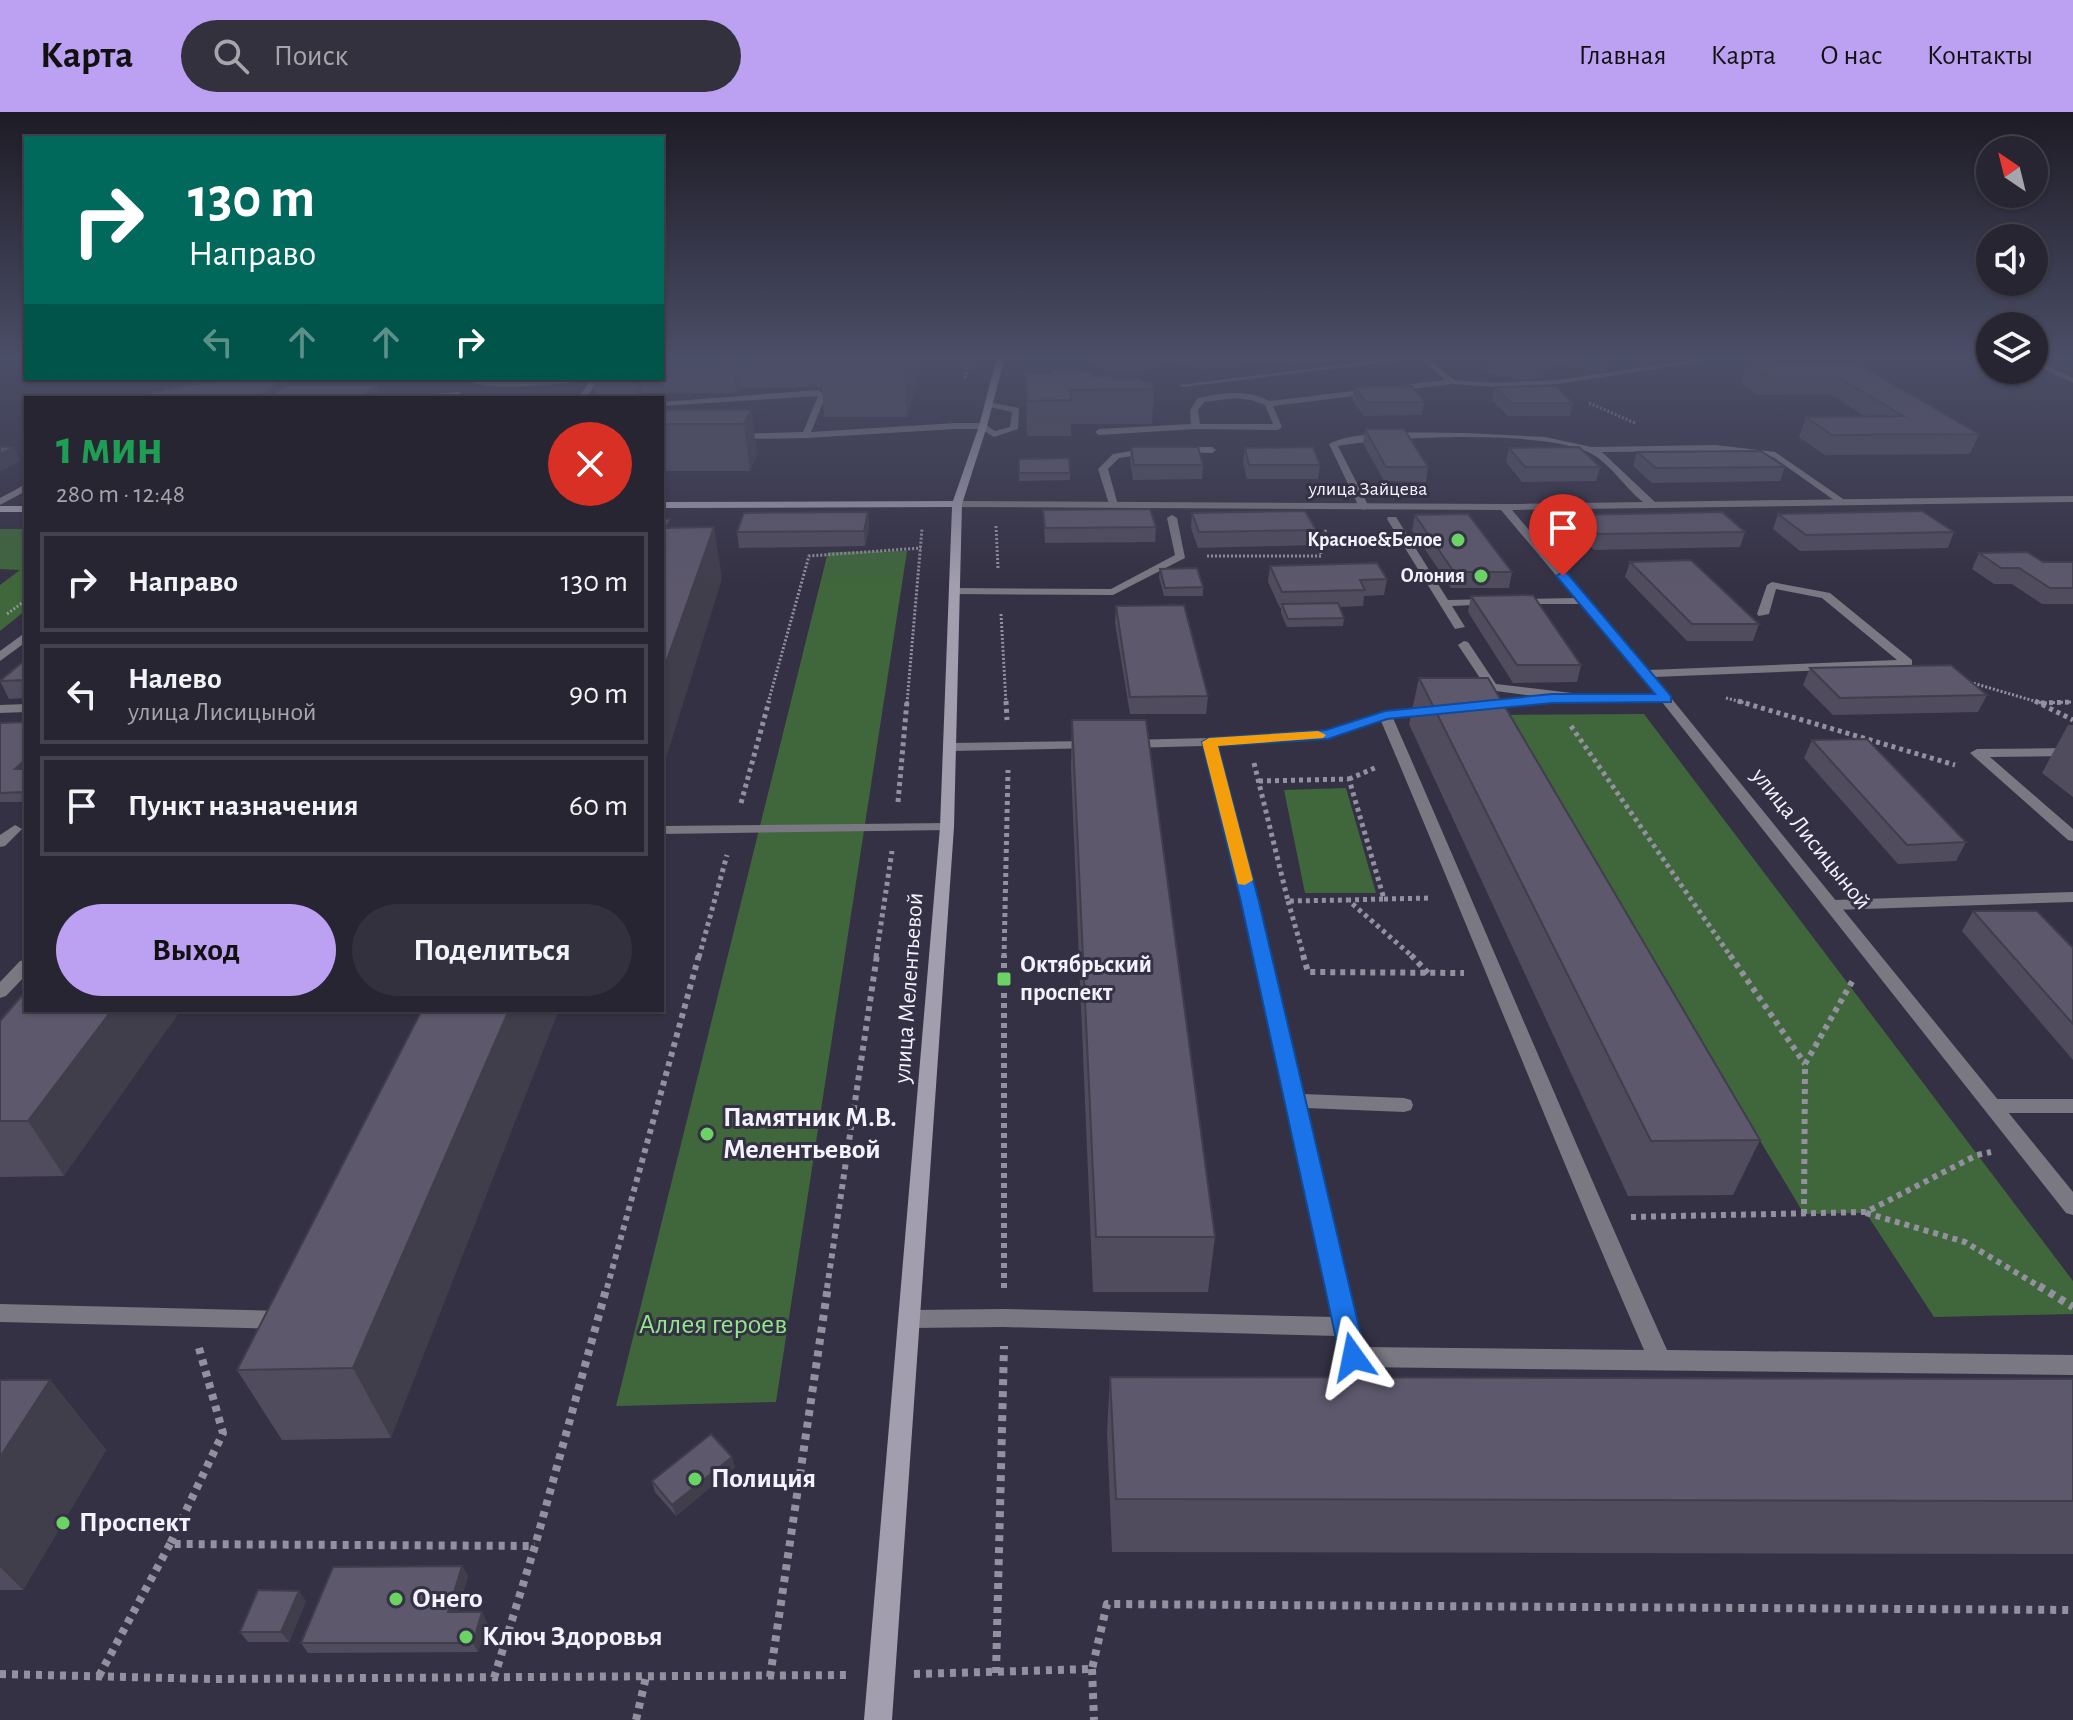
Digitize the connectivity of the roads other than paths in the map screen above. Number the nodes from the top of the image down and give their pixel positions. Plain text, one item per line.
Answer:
1 (803, 435) edge
2 (980, 435) edge
3 (1453, 435) edge
4 (1456, 435) edge
5 (720, 436) dead end
6 (1212, 450) dead end
7 (1592, 450) junction
8 (24, 488) edge
9 (2073, 499) edge
10 (1841, 501) junction
11 (0, 502) edge
12 (957, 504) junction
13 (664, 505) edge
14 (1113, 505) junction
15 (1653, 505) junction
16 (1364, 507) junction
17 (1504, 507) junction
18 (0, 509) edge
19 (24, 509) edge
20 (1172, 518) dead end
21 (1392, 519) dead end
22 (955, 591) junction
23 (1583, 601) junction
24 (1444, 603) junction
25 (1763, 614) dead end
26 (1459, 627) dead end
27 (24, 638) edge
28 (1464, 645) dead end
29 (0, 657) edge
30 (1646, 674) junction
31 (1588, 699) junction
32 (1666, 699) junction
33 (24, 708) edge
34 (1461, 708) edge
35 (0, 709) edge
36 (1446, 709) edge
37 (1385, 715) junction
38 (1209, 742) junction
39 (951, 747) junction
40 (2073, 752) edge
41 (947, 827) junction
42 (15, 829) dead end
43 (664, 830) edge
44 (2073, 837) edge
45 (0, 843) edge
46 (2073, 897) edge
47 (1834, 905) junction
48 (24, 967) edge
49 (0, 992) edge
50 (1295, 1101) junction
51 (1404, 1105) dead end
52 (1995, 1106) junction
53 (2073, 1106) edge
54 (2073, 1207) edge
55 (293, 1306) edge
56 (0, 1313) edge
57 (911, 1319) junction
58 (1347, 1327) junction
59 (1660, 1360) junction
60 (2073, 1365) edge
61 (878, 1720) edge

1 - 5 street
2 - 12 main road, улица Мелентьевой
3 - 16 street
4 - 7 street
6 - 14 street
7 - 10 street
7 - 15 street
8 - 11 street
9 - 10 street, улица Зайцева
10 - 15 street, улица Зайцева
12 - 13 main road, улица Зайцева
12 - 14 street, улица Зайцева
12 - 22 main road, улица Мелентьевой
14 - 16 street, улица Зайцева
15 - 17 street, улица Зайцева
16 - 17 street, улица Зайцева
17 - 23 street, улица Лисицыной
18 - 19 main road
20 - 22 street
21 - 24 street
22 - 39 main road, улица Мелентьевой
23 - 24 street
23 - 30 street, улица Лисицыной
24 - 26 street
25 - 30 street
27 - 29 street
28 - 31 street
30 - 32 street, улица Лисицыной
31 - 32 street
31 - 34 street
32 - 47 street, улица Лисицыной
33 - 35 street
36 - 37 street
37 - 38 street
37 - 59 street
38 - 39 street
38 - 50 street
39 - 41 main road, улица Мелентьевой
40 - 44 street
41 - 43 street
41 - 57 main road, улица Мелентьевой
42 - 45 street
46 - 47 street
47 - 52 street, улица Лисицыной
48 - 49 street
50 - 51 street
50 - 58 street
52 - 53 street
52 - 54 street, улица Лисицыной
55 - 56 street
57 - 58 street
57 - 61 main road, улица Мелентьевой
58 - 59 street
59 - 60 street

